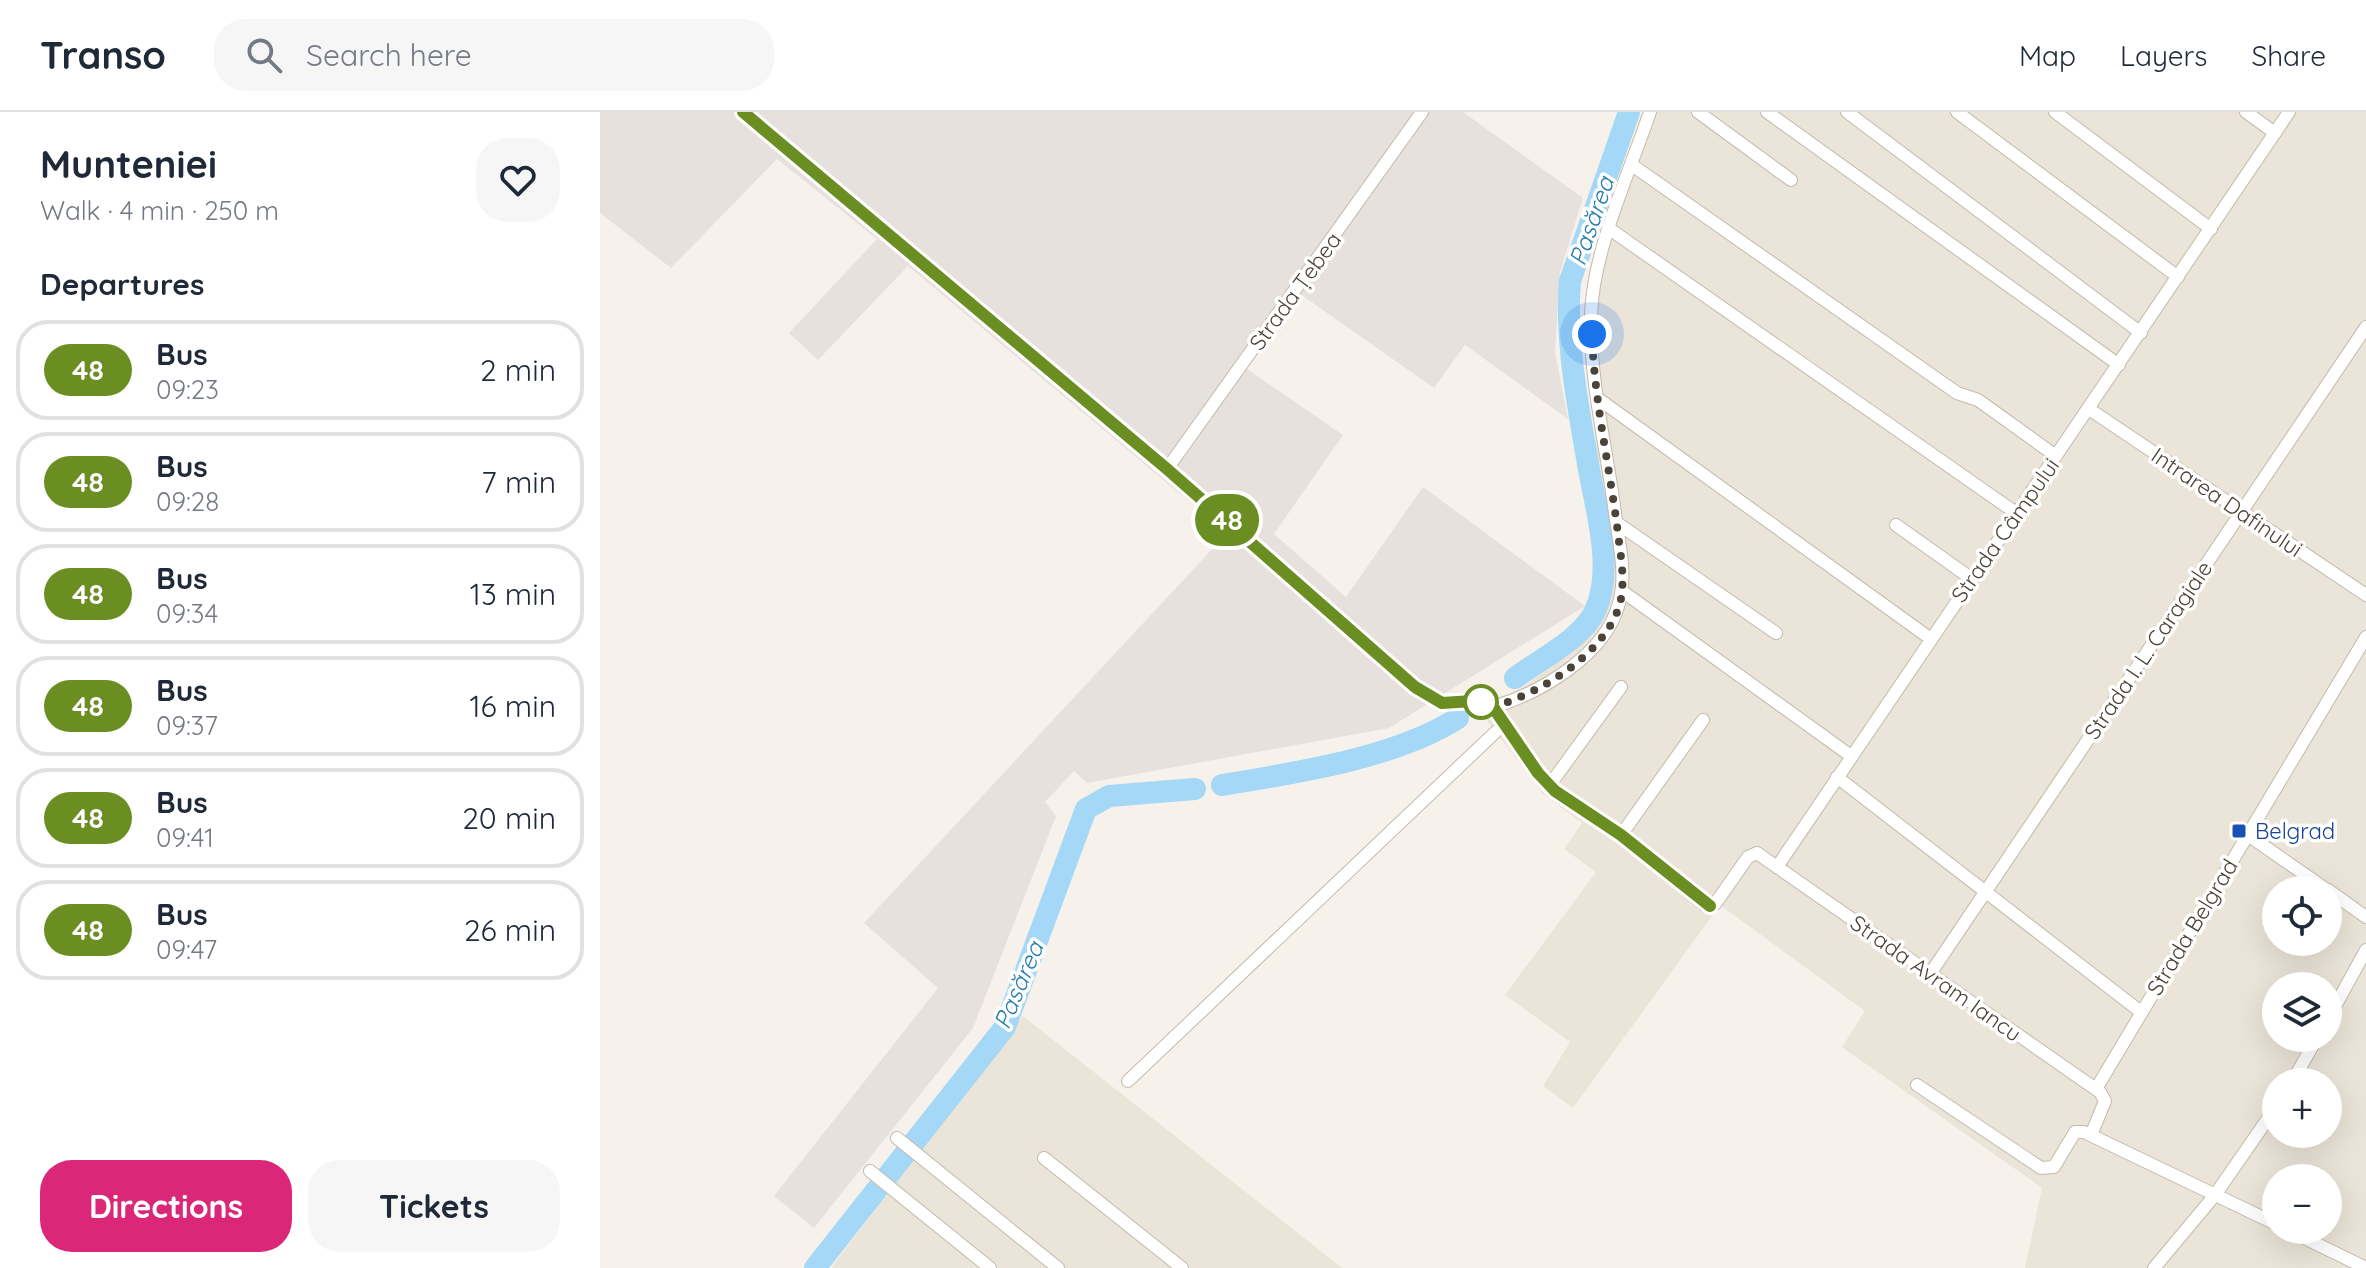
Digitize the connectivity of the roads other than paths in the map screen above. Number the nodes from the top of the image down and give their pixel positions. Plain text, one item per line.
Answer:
1 (743, 112) edge
2 (1422, 112) edge
3 (1650, 112) edge
4 (1698, 112) edge
5 (1767, 112) edge
6 (1847, 112) edge
7 (1957, 112) edge
8 (2055, 112) edge
9 (2246, 112) edge
10 (2289, 112) edge
11 (2275, 133) junction
12 (1632, 165) junction
13 (1791, 180) dead end
14 (2211, 229) junction
15 (1611, 230) junction
16 (2178, 277) junction
17 (2366, 327) edge
18 (2141, 333) junction
19 (2119, 365) junction
20 (1600, 400) junction
21 (2089, 409) junction
22 (2056, 456) junction
23 (1167, 469) junction
24 (2241, 512) junction
25 (2016, 513) junction
26 (1617, 523) junction
27 (1896, 525) dead end
28 (1972, 579) junction
29 (1622, 591) junction
30 (2366, 595) edge
31 (1776, 633) dead end
32 (2366, 637) edge
33 (1931, 639) junction
34 (1621, 687) dead end
35 (1493, 707) junction
36 (1703, 720) dead end
37 (1504, 724) junction
38 (1851, 756) junction
39 (1837, 777) junction
40 (1549, 786) junction
41 (1621, 835) junction
42 (2248, 835) junction
43 (1777, 867) junction
44 (2308, 876) edge
45 (1985, 891) junction
46 (2342, 900) edge
47 (2366, 917) edge
48 (2366, 951) edge
49 (1930, 974) junction
50 (2342, 994) edge
51 (2141, 1012) junction
52 (1128, 1081) dead end
53 (1917, 1085) dead end
54 (2096, 1089) junction
55 (2262, 1127) edge
56 (2091, 1135) junction
57 (897, 1138) dead end
58 (1044, 1158) dead end
59 (870, 1171) dead end
60 (2215, 1195) junction
61 (2262, 1217) edge
62 (2317, 1244) edge
63 (990, 1268) edge
64 (1058, 1268) edge
65 (1182, 1268) edge
66 (2154, 1268) edge
67 (2366, 1268) edge

1 - 23 street
2 - 23 street, Strada Țebea
3 - 12 street
4 - 13 street
5 - 19 street
6 - 18 street
7 - 16 street
8 - 14 street
9 - 11 street
10 - 11 street, Strada Câmpului
11 - 14 street, Strada Câmpului
12 - 15 street
12 - 22 street
14 - 16 street, Strada Câmpului
15 - 20 street
15 - 25 street
16 - 18 street, Strada Câmpului
17 - 24 street, Strada I. L. Caragiale
18 - 19 street, Strada Câmpului
19 - 21 street, Strada Câmpului
20 - 26 street
20 - 33 street
21 - 22 street, Strada Câmpului
21 - 24 street, Intrarea Dafinului
22 - 25 street, Strada Câmpului
23 - 35 street
24 - 30 street, Intrarea Dafinului
24 - 45 street, Strada I. L. Caragiale
25 - 28 street, Strada Câmpului
26 - 29 street
26 - 31 street
27 - 28 street
28 - 33 street, Strada Câmpului
29 - 35 street
29 - 38 street
32 - 42 street, Strada Belgrad
33 - 38 street, Strada Câmpului
34 - 40 street
35 - 37 street
36 - 41 street
37 - 40 street
37 - 52 street
38 - 39 street, Strada Câmpului
39 - 43 street, Strada Câmpului
39 - 45 street
40 - 41 street
41 - 43 street
42 - 44 street
42 - 51 street, Strada Belgrad
43 - 49 street, Strada Avram Iancu
45 - 49 street, Strada I. L. Caragiale
45 - 51 street
46 - 47 street
48 - 50 street
49 - 54 street, Strada Avram Iancu
51 - 54 street, Strada Belgrad
53 - 56 street
54 - 56 street, Strada Belgrad
55 - 60 street
56 - 60 street
57 - 64 street
58 - 65 street
59 - 63 street
60 - 61 street
60 - 66 street
62 - 67 street

